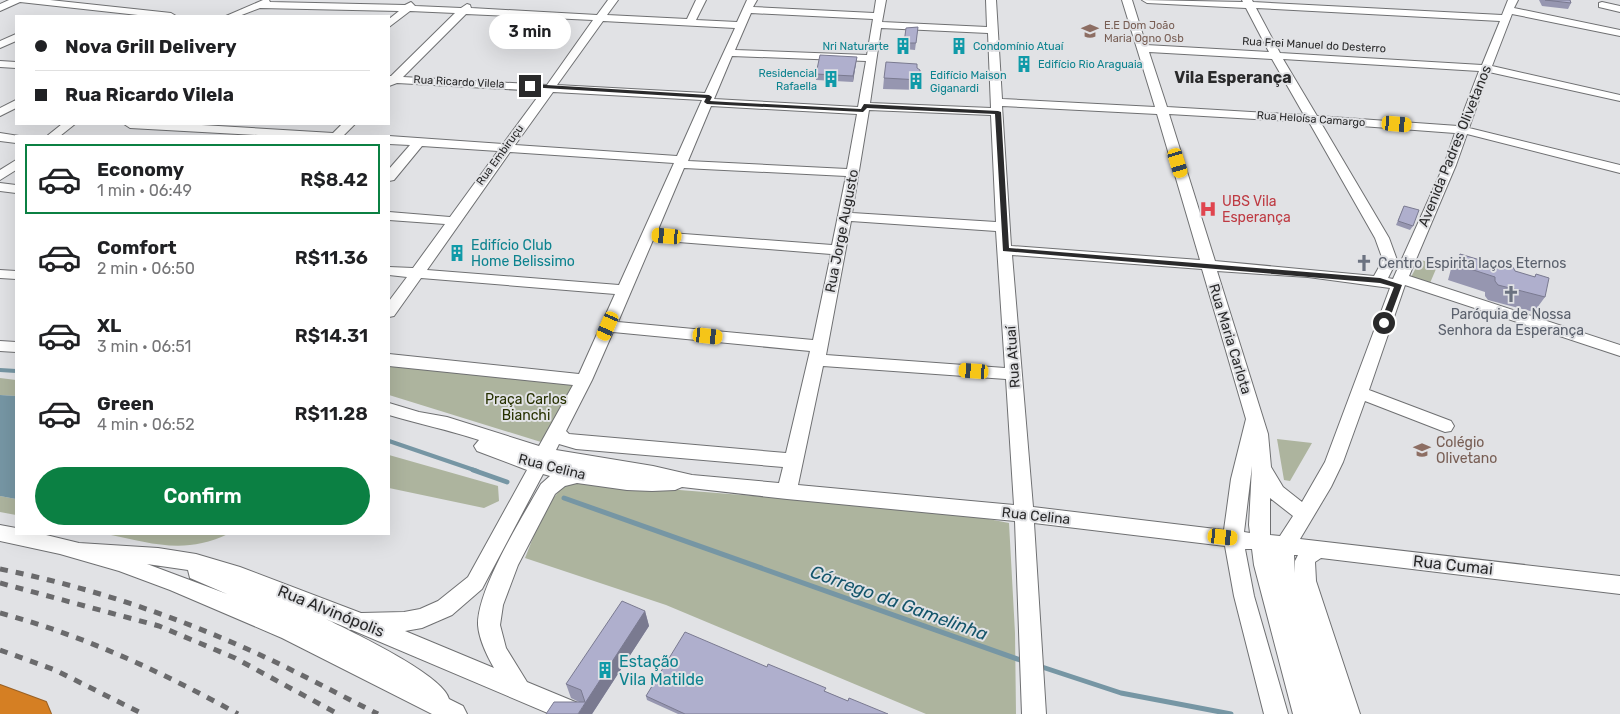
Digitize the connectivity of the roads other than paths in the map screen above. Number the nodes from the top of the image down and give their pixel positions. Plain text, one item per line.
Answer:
1 (17, 0) edge
2 (24, 0) edge
3 (272, 0) edge
4 (416, 0) edge
5 (474, 0) edge
6 (613, 0) edge
7 (701, 0) edge
8 (881, 0) edge
9 (991, 0) edge
10 (1127, 0) edge
11 (1148, 0) edge
12 (1364, 0) edge
13 (1248, 2) edge
14 (314, 4) edge
15 (76, 5) junction
16 (257, 5) junction
17 (750, 5) edge
18 (1602, 5) dead end
19 (0, 8) edge
20 (407, 8) junction
21 (1509, 9) edge
22 (1620, 9) edge
23 (463, 11) junction
24 (1372, 11) junction
25 (62, 12) dead end
26 (138, 15) edge
27 (168, 15) edge
28 (234, 15) edge
29 (307, 15) edge
30 (600, 18) junction
31 (878, 21) junction
32 (690, 22) junction
33 (390, 23) edge
34 (741, 25) junction
35 (993, 30) junction
36 (1620, 33) edge
37 (15, 37) edge
38 (0, 45) edge
39 (1140, 48) junction
40 (729, 53) junction
41 (1276, 56) junction
42 (872, 58) junction
43 (0, 64) edge
44 (15, 65) edge
45 (1486, 68) junction
46 (391, 81) edge
47 (549, 87) junction
48 (1620, 98) edge
49 (708, 100) junction
50 (15, 105) edge
51 (998, 107) junction
52 (864, 108) junction
53 (1162, 110) junction
54 (0, 113) edge
55 (1313, 119) junction
56 (68, 125) edge
57 (150, 125) edge
58 (276, 125) edge
59 (347, 125) edge
60 (197, 129) edge
61 (1463, 130) junction
62 (268, 133) junction
63 (53, 135) edge
64 (310, 135) edge
65 (337, 135) edge
66 (0, 138) edge
67 (15, 138) edge
68 (390, 140) edge
69 (418, 142) junction
70 (505, 148) junction
71 (681, 162) junction
72 (15, 165) edge
73 (1620, 169) edge
74 (853, 173) junction
75 (0, 176) edge
76 (390, 176) edge
77 (0, 188) edge
78 (15, 189) edge
79 (390, 216) edge
80 (844, 217) junction
81 (453, 220) junction
82 (1003, 227) junction
83 (648, 234) junction
84 (1382, 238) junction
85 (1413, 249) junction
86 (838, 250) junction
87 (1005, 250) junction
88 (1208, 265) junction
89 (390, 270) edge
90 (416, 272) junction
91 (0, 274) edge
92 (15, 274) edge
93 (1380, 281) junction
94 (1400, 282) junction
95 (624, 290) junction
96 (390, 311) edge
97 (608, 326) junction
98 (0, 346) edge
99 (15, 347) edge
100 (1620, 351) edge
101 (817, 353) junction
102 (390, 360) edge
103 (1014, 374) junction
104 (584, 380) junction
105 (1358, 392) junction
106 (390, 409) edge
107 (1254, 420) junction
108 (1445, 426) dead end
109 (557, 432) junction
110 (541, 461) junction
111 (793, 461) junction
112 (1262, 469) junction
113 (578, 475) junction
114 (692, 482) junction
115 (786, 492) junction
116 (1023, 514) junction
117 (1305, 514) junction
118 (0, 533) edge
119 (1233, 538) junction
120 (1261, 542) junction
121 (1285, 545) junction
122 (1320, 550) junction
123 (73, 551) junction
124 (158, 556) junction
125 (1274, 566) junction
126 (1620, 585) edge
127 (361, 623) junction
128 (1030, 640) joint
129 (518, 688) junction
130 (0, 702) edge
131 (33, 714) edge
132 (456, 714) edge
133 (577, 714) edge
134 (1034, 714) edge
135 (1276, 714) edge
136 (1306, 714) edge
137 (1325, 714) edge
138 (1348, 714) edge

1 - 19 street
2 - 15 street
3 - 16 street
4 - 20 street
5 - 23 street
6 - 30 street, Rua Embiruçu
7 - 32 street
8 - 31 street, Rua Jorge Augusto
9 - 35 street, Rua Atuaí
10 - 39 street, Rua Maria Carlota
11 - 13 street
12 - 24 street
13 - 24 street
13 - 41 street
14 - 16 street
14 - 20 street
14 - 29 street
15 - 25 street
15 - 26 street
16 - 28 street
17 - 31 street
17 - 34 street
18 - 22 street
20 - 23 street
20 - 33 street
21 - 24 street
21 - 36 street
21 - 45 street, Avenida Padres Olivetanos
23 - 30 street
23 - 46 street
26 - 27 street
30 - 32 street
30 - 47 street, Rua Embiruçu
31 - 35 street
31 - 42 street, Rua Jorge Augusto
32 - 34 street
34 - 40 street
35 - 51 street, Rua Atuaí
37 - 38 street
39 - 41 street, Rua Frei Manuel do Desterro
39 - 53 street, Rua Maria Carlota
40 - 42 street
40 - 49 street
41 - 45 street, Rua Frei Manuel do Desterro
41 - 55 street
42 - 52 street, Rua Jorge Augusto
43 - 44 street
45 - 48 street
45 - 61 street, Avenida Padres Olivetanos
46 - 47 street, Rua Ricardo Vilela
47 - 49 street, Rua Ricardo Vilela
47 - 70 street, Rua Embiruçu
49 - 52 street
49 - 71 street
50 - 54 street
51 - 52 street, Rua Heloísa Camargo
51 - 53 street, Rua Heloísa Camargo
51 - 82 street, Rua Atuaí
52 - 74 street, Rua Jorge Augusto
53 - 55 street, Rua Heloísa Camargo
53 - 88 street, Rua Maria Carlota
55 - 61 street, Rua Heloísa Camargo
55 - 84 street
56 - 63 street
57 - 60 street
58 - 62 street
59 - 65 street
60 - 62 street
61 - 73 street, Rua Heloísa Camargo
61 - 85 street, Avenida Padres Olivetanos
62 - 64 street
66 - 67 street
68 - 69 street
69 - 70 street
69 - 76 street
70 - 71 street
70 - 81 street, Rua Embiruçu
71 - 74 street
71 - 83 street
72 - 75 street
74 - 80 street, Rua Jorge Augusto
77 - 78 street
79 - 81 street
80 - 82 street
80 - 86 street, Rua Jorge Augusto
81 - 90 street, Rua Embiruçu
82 - 87 street, Rua Atuaí
83 - 86 street
83 - 95 street
84 - 85 street
84 - 93 street
85 - 94 street, Avenida Padres Olivetanos
86 - 101 street, Rua Jorge Augusto
87 - 88 street
87 - 103 street, Rua Atuaí
88 - 93 street
88 - 107 street, Rua Maria Carlota
89 - 90 street
90 - 95 street
90 - 96 street, Rua Embiruçu
91 - 92 street
93 - 94 street
94 - 100 street
94 - 105 street, Avenida Padres Olivetanos
95 - 97 street
97 - 101 street
97 - 104 street
98 - 99 street
101 - 103 street
101 - 111 street, Rua Jorge Augusto
102 - 104 street
103 - 116 street, Rua Atuaí
104 - 109 street
105 - 108 street
105 - 117 street, Avenida Padres Olivetanos
106 - 110 street, Rua Celina
107 - 112 street, Rua Maria Carlota
107 - 119 street, Rua Maria Carlota
109 - 110 street
109 - 111 street
110 - 113 street, Rua Celina
110 - 114 street, Rua Celina
110 - 127 street
111 - 115 street
112 - 117 street
112 - 120 street, Rua Maria Carlota
113 - 114 street, Rua Celina
113 - 129 street
114 - 115 street, Rua Celina
115 - 116 street, Rua Celina
116 - 119 street, Rua Celina
116 - 128 street, Rua Atuaí
117 - 121 street, Avenida Padres Olivetanos
118 - 123 street, Rua Alvinópolis
119 - 120 street, Rua Celina
119 - 135 street, Rua Maria Carlota
120 - 121 street, Rua Celina
120 - 125 street, Rua Maria Carlota
121 - 122 street, Rua Cumai
121 - 125 street, Avenida Padres Olivetanos
122 - 126 street, Rua Cumai
122 - 138 street
123 - 124 street, Rua Alvinópolis
123 - 132 street, Rua Alvinópolis
124 - 127 street, Rua Alvinópolis
124 - 132 street
125 - 136 street
125 - 137 street
127 - 129 street, Rua Alvinópolis
128 - 134 street, Rua Atuaí
129 - 133 street, Rua Alvinópolis
130 - 131 highway

